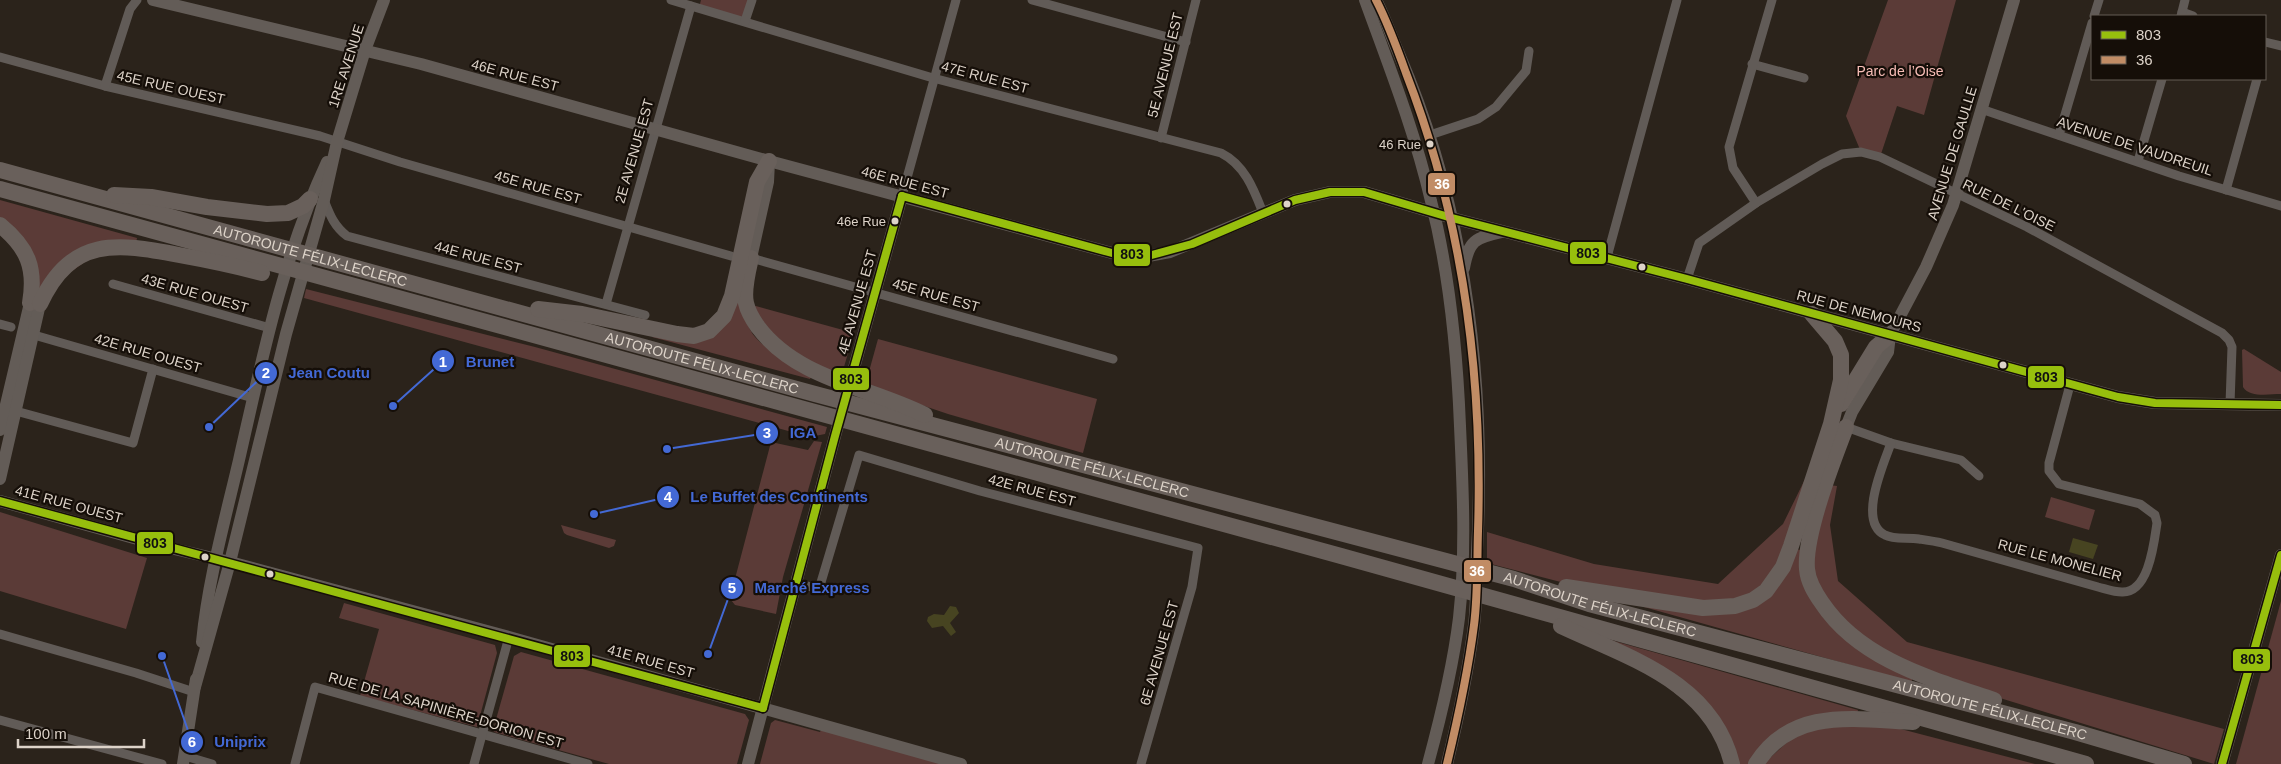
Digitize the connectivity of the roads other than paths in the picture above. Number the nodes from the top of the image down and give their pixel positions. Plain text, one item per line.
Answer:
1 (137, 0) edge
2 (153, 0) edge
3 (384, 0) edge
4 (671, 0) edge
5 (752, 0) edge
6 (956, 0) edge
7 (1032, 0) edge
8 (1196, 0) edge
9 (1365, 0) edge
10 (1376, 0) edge
11 (1677, 0) edge
12 (1772, 0) edge
13 (2014, 0) edge
14 (2099, 0) edge
15 (2185, 0) edge
16 (691, 6) junction
17 (2181, 14) edge
18 (2094, 15) edge
19 (745, 21) junction
20 (2091, 26) edge
21 (1186, 42) junction
22 (2266, 45) edge
23 (2281, 46) edge
24 (365, 50) junction
25 (1528, 51) dead end
26 (0, 57) edge
27 (1752, 64) junction
28 (933, 78) junction
29 (1804, 78) dead end
30 (2162, 80) edge
31 (2257, 80) edge
32 (104, 86) junction
33 (1981, 109) junction
34 (654, 128) junction
35 (1430, 135) junction
36 (2059, 135) junction
37 (1161, 138) junction
38 (337, 142) junction
39 (769, 161) junction
40 (2138, 161) junction
41 (0, 170) edge
42 (0, 189) edge
43 (2226, 190) junction
44 (76, 192) junction
45 (1957, 194) junction
46 (902, 196) junction
47 (317, 199) junction
48 (1756, 203) junction
49 (2281, 206) edge
50 (1434, 212) junction
51 (1263, 213) junction
52 (1452, 218) junction
53 (0, 225) edge
54 (628, 227) junction
55 (1504, 230) junction
56 (731, 256) dead end
57 (1607, 257) junction
58 (751, 258) junction
59 (250, 264) junction
60 (1463, 275) junction
61 (1687, 279) junction
62 (113, 284) dead end
63 (876, 292) junction
64 (35, 303) junction
65 (606, 304) junction
66 (502, 307) junction
67 (1812, 314) junction
68 (645, 315) dead end
69 (0, 324) edge
70 (11, 327) dead end
71 (270, 328) junction
72 (34, 335) junction
73 (1890, 335) junction
74 (1113, 359) dead end
75 (153, 369) junction
76 (2070, 385) junction
77 (253, 398) junction
78 (877, 403) junction
79 (2230, 404) junction
80 (2281, 405) edge
81 (7, 408) edge
82 (1839, 426) junction
83 (0, 430) edge
84 (1891, 443) junction
85 (1979, 476) dead end
86 (0, 480) edge
87 (0, 500) edge
88 (1198, 548) joint
89 (2281, 555) edge
90 (216, 560) junction
91 (230, 562) junction
92 (1514, 579) junction
93 (796, 583) junction
94 (1516, 606) junction
95 (0, 634) edge
96 (509, 637) junction
97 (194, 690) junction
98 (763, 708) junction
99 (0, 720) edge
100 (1943, 723) junction
101 (2075, 732) junction
102 (481, 735) junction
103 (184, 760) edge
104 (748, 761) edge
105 (162, 764) edge
106 (212, 764) edge
107 (295, 764) edge
108 (474, 764) edge
109 (588, 764) edge
110 (961, 764) edge
111 (1141, 764) edge
112 (1428, 764) edge
113 (1446, 764) edge
114 (1732, 764) edge
115 (1756, 764) edge
116 (2086, 764) edge
117 (2184, 764) edge
118 (2222, 764) edge

1 - 32 street
2 - 24 street, 46E RUE EST
3 - 24 street, 1RE AVENUE
4 - 16 street, 47E RUE EST
5 - 19 street
6 - 28 street, 4E AVENUE EST
7 - 21 street
8 - 21 street, 5E AVENUE EST
9 - 50 street
10 - 35 street
11 - 57 street
12 - 27 street
13 - 33 street, AVENUE DE GAULLE
14 - 18 street
15 - 17 street
16 - 19 street, 47E RUE EST
16 - 34 street, 2E AVENUE EST
19 - 28 street, 47E RUE EST
20 - 36 street
21 - 37 street, 5E AVENUE EST
22 - 23 street
24 - 34 street, 46E RUE EST
24 - 38 street, 1RE AVENUE
25 - 35 street
26 - 32 street, 45E RUE OUEST
27 - 29 street
27 - 48 street
28 - 37 street, 47E RUE EST
28 - 46 street, 4E AVENUE EST
30 - 40 street
31 - 43 street
32 - 38 street, 45E RUE OUEST
33 - 36 street, AVENUE DE VAUDREUIL
33 - 45 street, AVENUE DE GAULLE
34 - 39 street, 46E RUE EST
34 - 54 street, 2E AVENUE EST
35 - 52 street
36 - 40 street, AVENUE DE VAUDREUIL
37 - 51 street, 47E RUE EST
38 - 47 street, 1RE AVENUE
38 - 54 street, 45E RUE EST
39 - 46 street, 46E RUE EST
39 - 58 street
39 - 66 highway
40 - 43 street, AVENUE DE VAUDREUIL
41 - 44 highway, AUTOROUTE FÉLIX-LECLERC
42 - 59 highway, AUTOROUTE FÉLIX-LECLERC
43 - 49 street, AVENUE DE VAUDREUIL
44 - 47 highway
44 - 66 highway, AUTOROUTE FÉLIX-LECLERC
45 - 48 street, RUE DE L'OISE
45 - 73 street, AVENUE DE GAULLE
45 - 79 street, RUE DE L'OISE
46 - 51 street, 46E RUE EST
46 - 63 street, 4E AVENUE EST
47 - 65 street, 44E RUE EST
47 - 71 street, 1RE AVENUE
47 - 91 street, 1RE AVENUE
48 - 61 street, RUE DE L'OISE
50 - 51 street, 46E RUE EST
50 - 52 street, RUE DE NEMOURS
50 - 112 street
52 - 55 street, RUE DE NEMOURS
52 - 60 street
53 - 64 highway
54 - 56 street, 45E RUE EST
54 - 65 street, 2E AVENUE EST
55 - 57 street, RUE DE NEMOURS
55 - 60 street
57 - 61 street, RUE DE NEMOURS
58 - 63 street, 45E RUE EST
58 - 78 highway
59 - 64 highway
59 - 94 highway, AUTOROUTE FÉLIX-LECLERC
60 - 113 street
61 - 67 street, RUE DE NEMOURS
62 - 71 street, 43E RUE OUEST
63 - 74 street, 45E RUE EST
63 - 93 street, 4E AVENUE EST
64 - 72 street
64 - 81 street
65 - 68 street, 44E RUE EST
66 - 78 highway, AUTOROUTE FÉLIX-LECLERC
67 - 73 street, RUE DE NEMOURS
67 - 82 highway
69 - 70 street
71 - 77 street, 1RE AVENUE
72 - 75 street, 42E RUE OUEST
72 - 81 street
73 - 76 street, RUE DE NEMOURS
73 - 82 highway
75 - 77 street, 42E RUE OUEST
75 - 81 street
76 - 79 street, RUE DE NEMOURS
76 - 84 street, RUE LE MONELIER
77 - 90 street, 1RE AVENUE
78 - 92 highway, AUTOROUTE FÉLIX-LECLERC
79 - 80 street, RUE DE NEMOURS
81 - 83 street
81 - 86 street
82 - 84 street
82 - 92 highway
82 - 101 highway
84 - 85 street
87 - 90 street, 41E RUE OUEST
88 - 93 street, 42E RUE EST
88 - 111 street, 6E AVENUE EST
89 - 118 street
90 - 91 street, 41E RUE EST
90 - 97 street, 1RE AVENUE
91 - 96 street, 41E RUE EST
91 - 97 street, 1RE AVENUE
92 - 101 highway, AUTOROUTE FÉLIX-LECLERC
93 - 98 street, 4E AVENUE EST
94 - 100 highway, AUTOROUTE FÉLIX-LECLERC
94 - 114 highway
95 - 97 street
96 - 98 street, 41E RUE EST
96 - 102 street
97 - 103 street, 1RE AVENUE
98 - 104 street, 4E AVENUE EST
98 - 110 street, 41E RUE EST
99 - 105 street
100 - 115 highway
100 - 116 highway, AUTOROUTE FÉLIX-LECLERC
101 - 117 highway, AUTOROUTE FÉLIX-LECLERC
102 - 107 street, RUE DE LA SAPINIÈRE-DORION EST
102 - 108 street
102 - 109 street, RUE DE LA SAPINIÈRE-DORION EST
103 - 106 street

